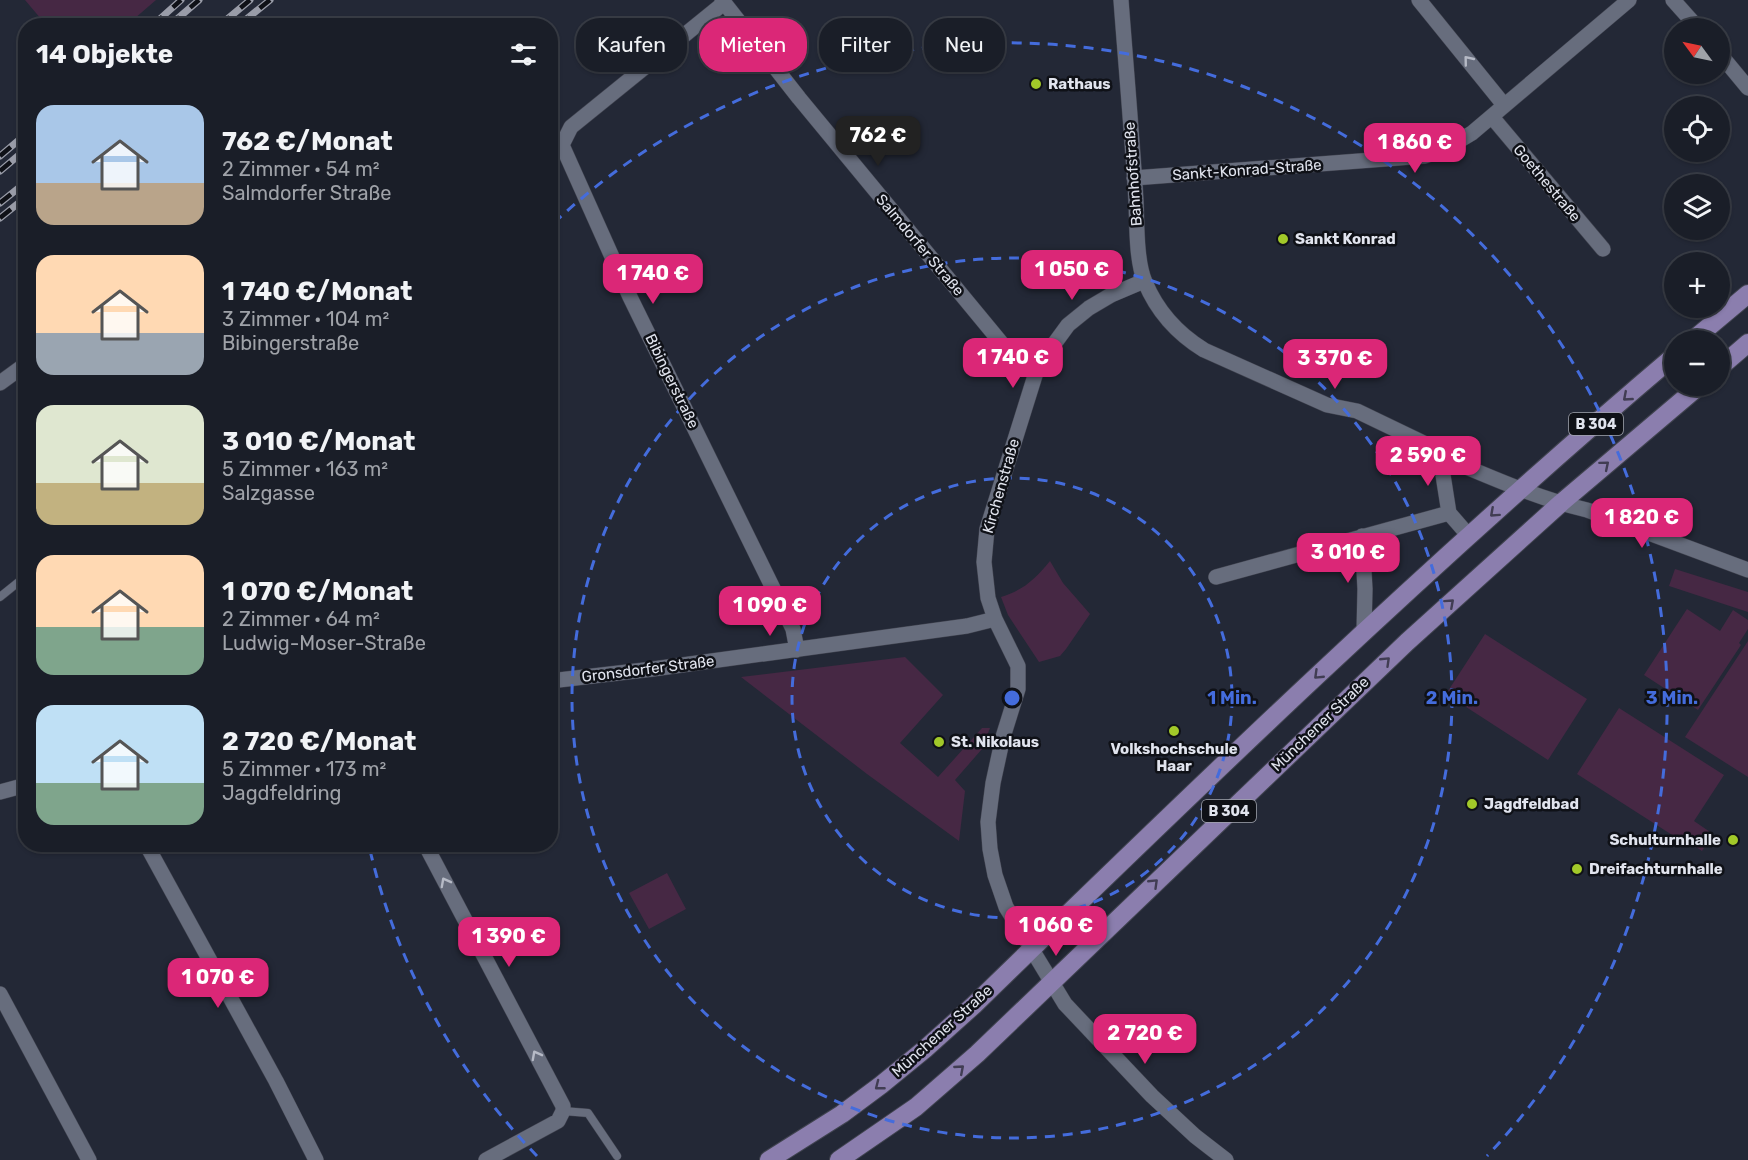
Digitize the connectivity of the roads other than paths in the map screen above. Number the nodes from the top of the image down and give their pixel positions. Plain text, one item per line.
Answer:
1 (1121, 0) edge
2 (1419, 0) edge
3 (1629, 0) edge
4 (1674, 0) edge
5 (723, 1) edge
6 (1689, 18) edge
7 (1730, 66) edge
8 (1748, 88) edge
9 (1504, 105) junction
10 (1492, 117) junction
11 (1134, 178) junction
12 (1603, 249) dead end
13 (1144, 281) junction
14 (1748, 294) edge
15 (1705, 330) edge
16 (1748, 344) edge
17 (1730, 359) edge
18 (1664, 365) edge
19 (1038, 366) junction
20 (18, 370) edge
21 (0, 382) edge
22 (1687, 396) edge
23 (1440, 456) junction
24 (1520, 489) junction
25 (1561, 503) junction
26 (1449, 513) junction
27 (1362, 536) junction
28 (1469, 536) junction
29 (1748, 570) edge
30 (1216, 577) dead end
31 (18, 582) edge
32 (0, 597) edge
33 (994, 619) junction
34 (1364, 631) junction
35 (797, 650) junction
36 (558, 680) edge
37 (18, 786) edge
38 (0, 792) edge
39 (150, 852) edge
40 (429, 852) edge
41 (1032, 949) junction
42 (1052, 982) junction
43 (0, 994) edge
44 (563, 1108) junction
45 (616, 1156) dead end
46 (89, 1160) edge
47 (316, 1160) edge
48 (486, 1160) edge
49 (769, 1160) edge
50 (839, 1160) edge
51 (1226, 1160) edge

1 - 11 street, Bahnhofstraße
9 -> 2 street
3 - 9 street, Sankt-Konrad-Straße
4 - 6 street
5 - 19 street, Salmdorfer Straße
5 - 35 street, Bibingerstraße
7 - 8 street
9 - 10 street, Sankt-Konrad-Straße
10 - 11 street, Sankt-Konrad-Straße
10 - 12 street, Goethestraße
11 - 13 street, Bahnhofstraße
13 - 19 street, Kirchenstraße
13 - 23 street, Bahnhofstraße
14 - 15 main road
16 - 17 main road
18 -> 24 main road, B 304
19 - 33 street, Kirchenstraße
20 - 21 street
25 -> 22 main road, B 304
23 - 24 street, Bahnhofstraße
23 - 26 street
24 - 25 street, Bahnhofstraße
24 -> 28 main road, Münchener Straße / B 304
25 - 29 street, Bahnhofstraße
42 -> 25 main road, Münchener Straße / B 304
26 - 27 street
26 - 28 street
27 - 30 street
27 - 34 street
28 - 34 main road, Münchener Straße / B 304
31 - 32 lane
33 - 35 street, Gronsdorfer Straße
33 - 41 street, Kirchenstraße
34 -> 41 main road, Münchener Straße / B 304
35 - 36 street, Gronsdorfer Straße
37 - 38 street
39 - 47 street
44 -> 40 street
41 - 42 street, Kirchenstraße
41 -> 49 main road, Münchener Straße / B 304
50 -> 42 main road, Münchener Straße / B 304
42 - 51 street, Kirchenstraße
43 - 46 street
44 - 45 lane
44 - 48 street

